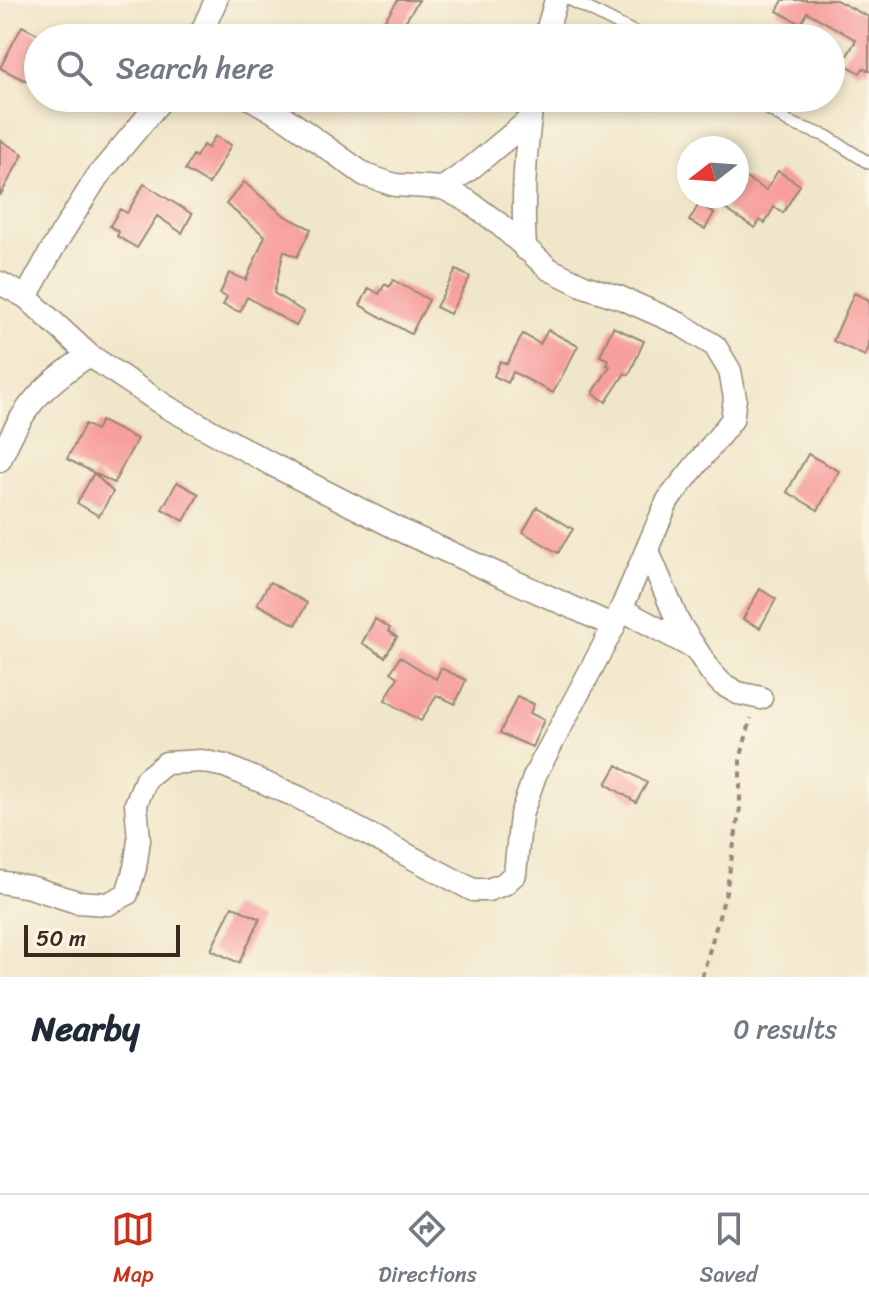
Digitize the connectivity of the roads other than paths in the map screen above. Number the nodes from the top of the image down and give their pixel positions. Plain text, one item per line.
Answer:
1 (216, 0) edge
2 (556, 0) edge
3 (571, 0) edge
4 (205, 24) edge
5 (549, 24) edge
6 (618, 24) edge
7 (151, 112) edge
8 (274, 112) edge
9 (528, 112) edge
10 (531, 112) edge
11 (773, 112) edge
12 (869, 163) edge
13 (443, 188) junction
14 (525, 249) junction
15 (0, 283) edge
16 (26, 297) junction
17 (89, 355) junction
18 (0, 460) edge
19 (647, 549) junction
20 (618, 618) junction
21 (694, 648) junction
22 (761, 698) road end
23 (0, 882) edge

1 - 4 street
2 - 5 street
3 - 6 lane
7 - 16 street
8 - 13 street
9 - 13 street
10 - 14 street
11 - 12 lane
13 - 14 street
14 - 19 street
15 - 16 street
16 - 17 street
17 - 18 street
17 - 20 street
19 - 20 street
19 - 21 street
20 - 21 street
20 - 23 street
21 - 22 street

